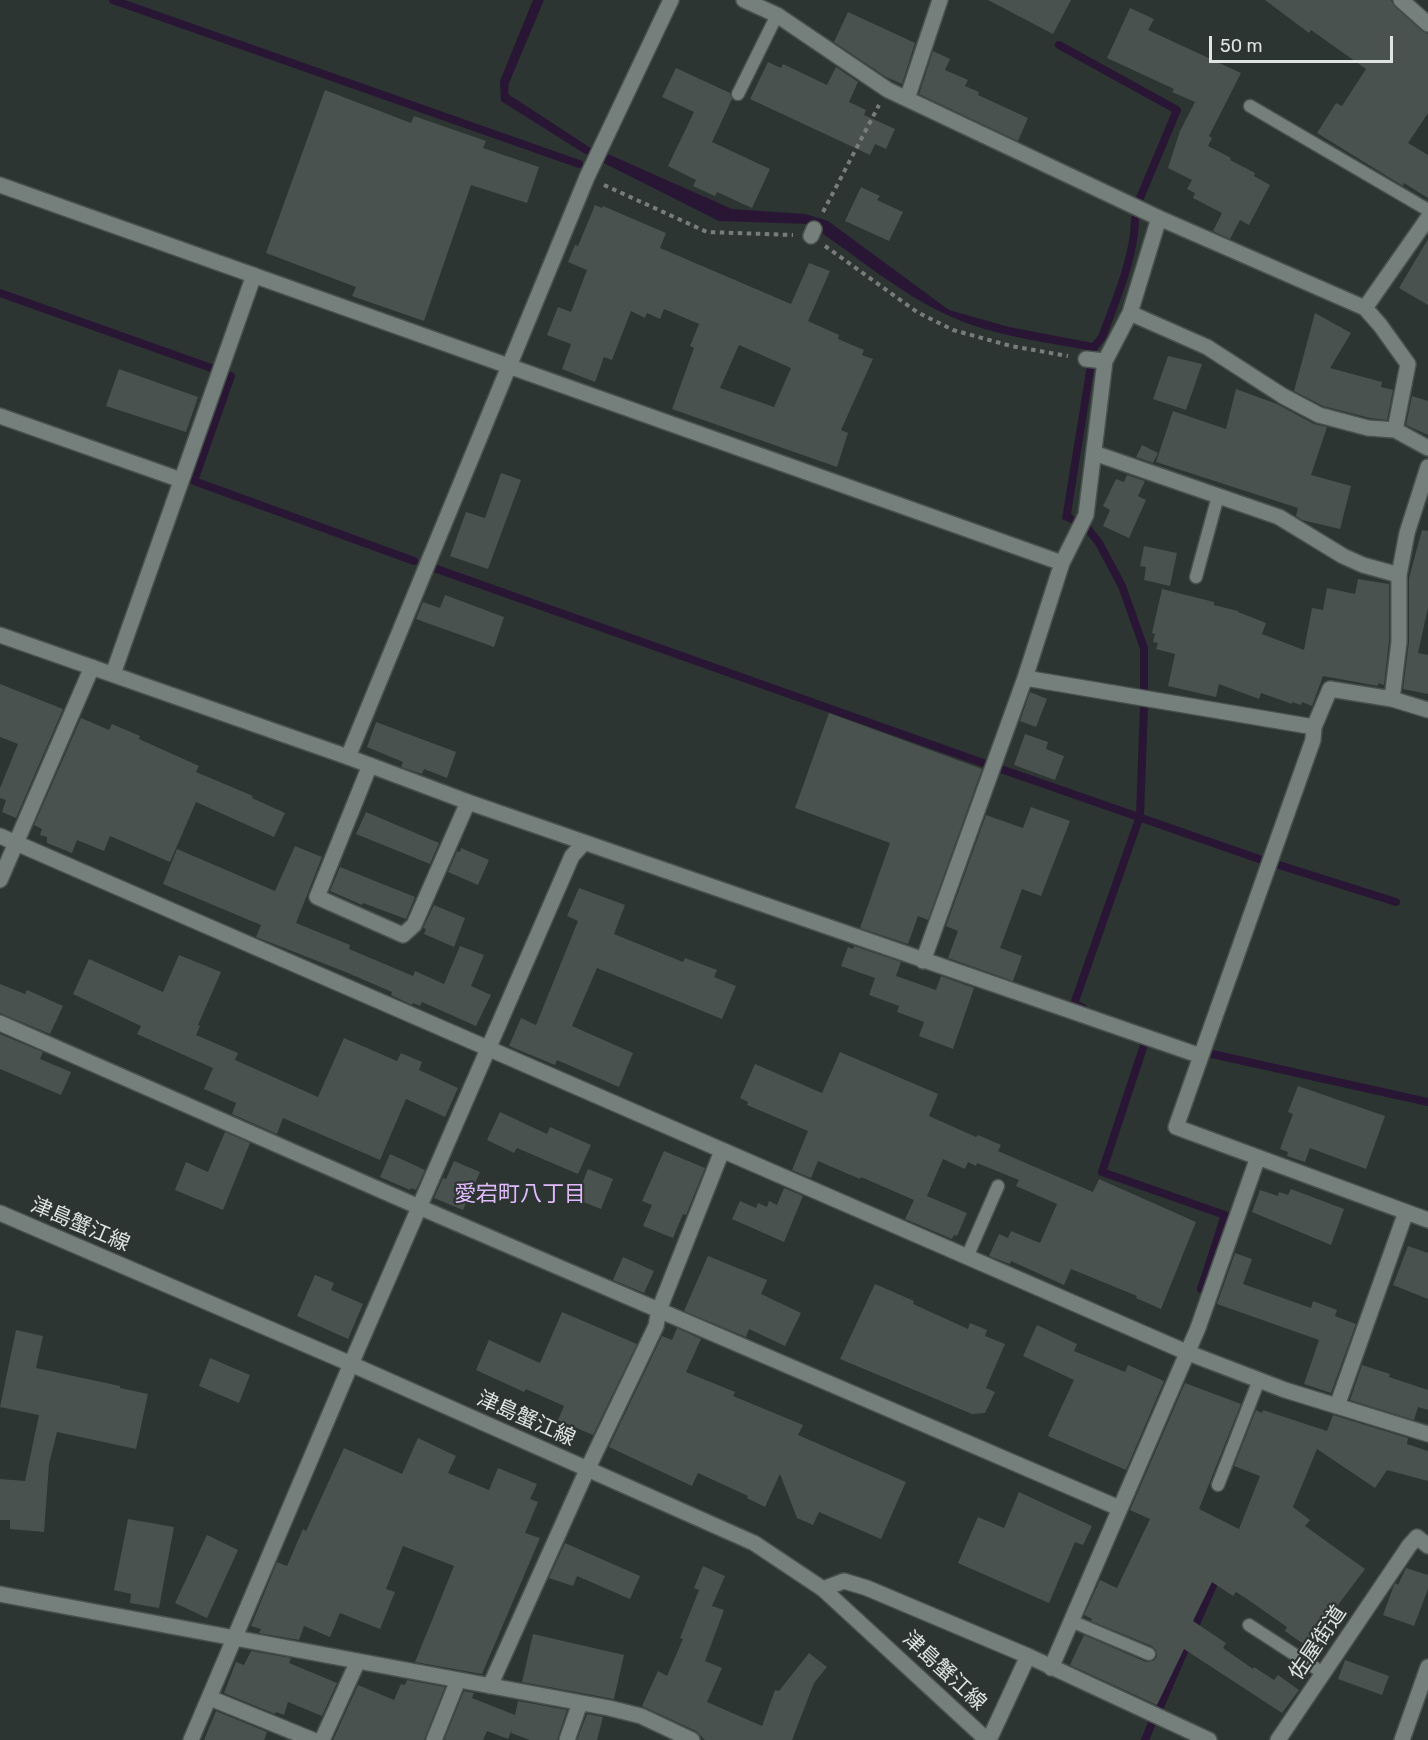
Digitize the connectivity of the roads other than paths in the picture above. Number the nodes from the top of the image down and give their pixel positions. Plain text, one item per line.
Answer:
1 (671, 0) edge
2 (744, 0) edge
3 (940, 0) edge
4 (1401, 0) edge
5 (777, 15) junction
6 (1428, 24) edge
7 (738, 94) dead end
8 (907, 99) junction
9 (1250, 106) dead end
10 (0, 185) edge
11 (1428, 210) edge
12 (1159, 218) junction
13 (1428, 218) edge
14 (254, 275) junction
15 (1365, 308) junction
16 (1130, 313) junction
17 (508, 365) junction
18 (0, 416) edge
19 (1395, 430) junction
20 (1428, 448) edge
21 (1094, 453) junction
22 (1428, 466) edge
23 (181, 480) junction
24 (1218, 496) junction
25 (1062, 563) junction
26 (1399, 575) junction
27 (1196, 578) dead end
28 (0, 635) edge
29 (92, 667) junction
30 (113, 675) junction
31 (1025, 678) junction
32 (1392, 699) junction
33 (1428, 710) edge
34 (1314, 727) junction
35 (348, 758) junction
36 (370, 765) junction
37 (468, 802) junction
38 (0, 836) edge
39 (16, 843) junction
40 (584, 843) junction
41 (0, 880) edge
42 (923, 961) junction
43 (0, 1023) edge
44 (488, 1049) junction
45 (1201, 1056) junction
46 (722, 1151) junction
47 (1258, 1157) junction
48 (998, 1186) dead end
49 (419, 1207) junction
50 (1406, 1212) junction
51 (0, 1214) edge
52 (1428, 1220) edge
53 (967, 1257) junction
54 (659, 1310) junction
55 (1186, 1352) junction
56 (351, 1364) junction
57 (1259, 1380) junction
58 (1337, 1406) junction
59 (1428, 1434) edge
60 (587, 1470) junction
61 (1218, 1485) dead end
62 (1119, 1508) junction
63 (1428, 1546) edge
64 (823, 1589) junction
65 (0, 1594) edge
66 (1071, 1621) junction
67 (1249, 1625) dead end
68 (236, 1638) junction
69 (1149, 1654) dead end
70 (1028, 1656) junction
71 (358, 1661) junction
72 (1428, 1667) edge
73 (1051, 1668) junction
74 (1323, 1673) junction
75 (458, 1680) junction
76 (490, 1686) junction
77 (210, 1698) junction
78 (1423, 1698) edge
79 (580, 1703) junction
80 (191, 1740) edge
81 (313, 1740) edge
82 (322, 1740) edge
83 (434, 1740) edge
84 (567, 1740) edge
85 (692, 1740) edge
86 (988, 1740) edge
87 (1209, 1740) edge
88 (1278, 1740) edge
89 (1402, 1740) edge

1 - 17 street
2 - 5 street
3 - 8 street
4 - 6 street
5 - 7 lane
5 - 8 street
8 - 12 street
9 - 11 lane
10 - 14 street
12 - 15 street
12 - 16 street
13 - 15 street
14 - 17 street
14 - 23 street
15 - 19 street
16 - 19 street
16 - 21 street
17 - 25 street
17 - 35 street
18 - 23 street
19 - 20 street
21 - 24 street
21 - 25 street
22 - 26 street
23 - 30 street
24 - 26 street
24 - 27 lane
25 - 31 street
26 - 32 street
28 - 29 street
29 - 30 street
29 - 39 street
30 - 35 street
31 - 34 street
31 - 42 street
32 - 33 street
32 - 34 street
34 - 45 street
35 - 36 street
36 - 37 street
36 - 37 street
37 - 40 street
38 - 39 street
39 - 41 street
39 - 44 street
40 - 42 street
40 - 44 street
42 - 45 street
43 - 49 street
44 - 46 street
44 - 49 street
45 - 47 street
46 - 53 street
46 - 54 street
47 - 50 street
47 - 55 street
48 - 53 lane
49 - 54 street
49 - 56 street
50 - 52 street
50 - 58 street
51 - 56 street, 津島蟹江線
53 - 55 street
54 - 60 street
54 - 62 street
55 - 57 street
55 - 62 street
56 - 60 street, 津島蟹江線
56 - 68 street
57 - 58 street
57 - 61 lane
58 - 59 street
60 - 64 street, 津島蟹江線
60 - 76 street
62 - 66 street
63 - 74 street, 佐屋街道
64 - 70 street
64 - 86 street, 津島蟹江線
65 - 68 street
66 - 69 lane
66 - 73 street
67 - 74 lane
68 - 71 street
68 - 77 street
70 - 73 street
70 - 86 street
71 - 75 street
71 - 82 street
72 - 78 street
73 - 87 street
74 - 88 street, 佐屋街道
75 - 76 street
75 - 83 street
76 - 79 street
77 - 80 street
77 - 81 street
78 - 89 street
79 - 84 street
79 - 85 street

